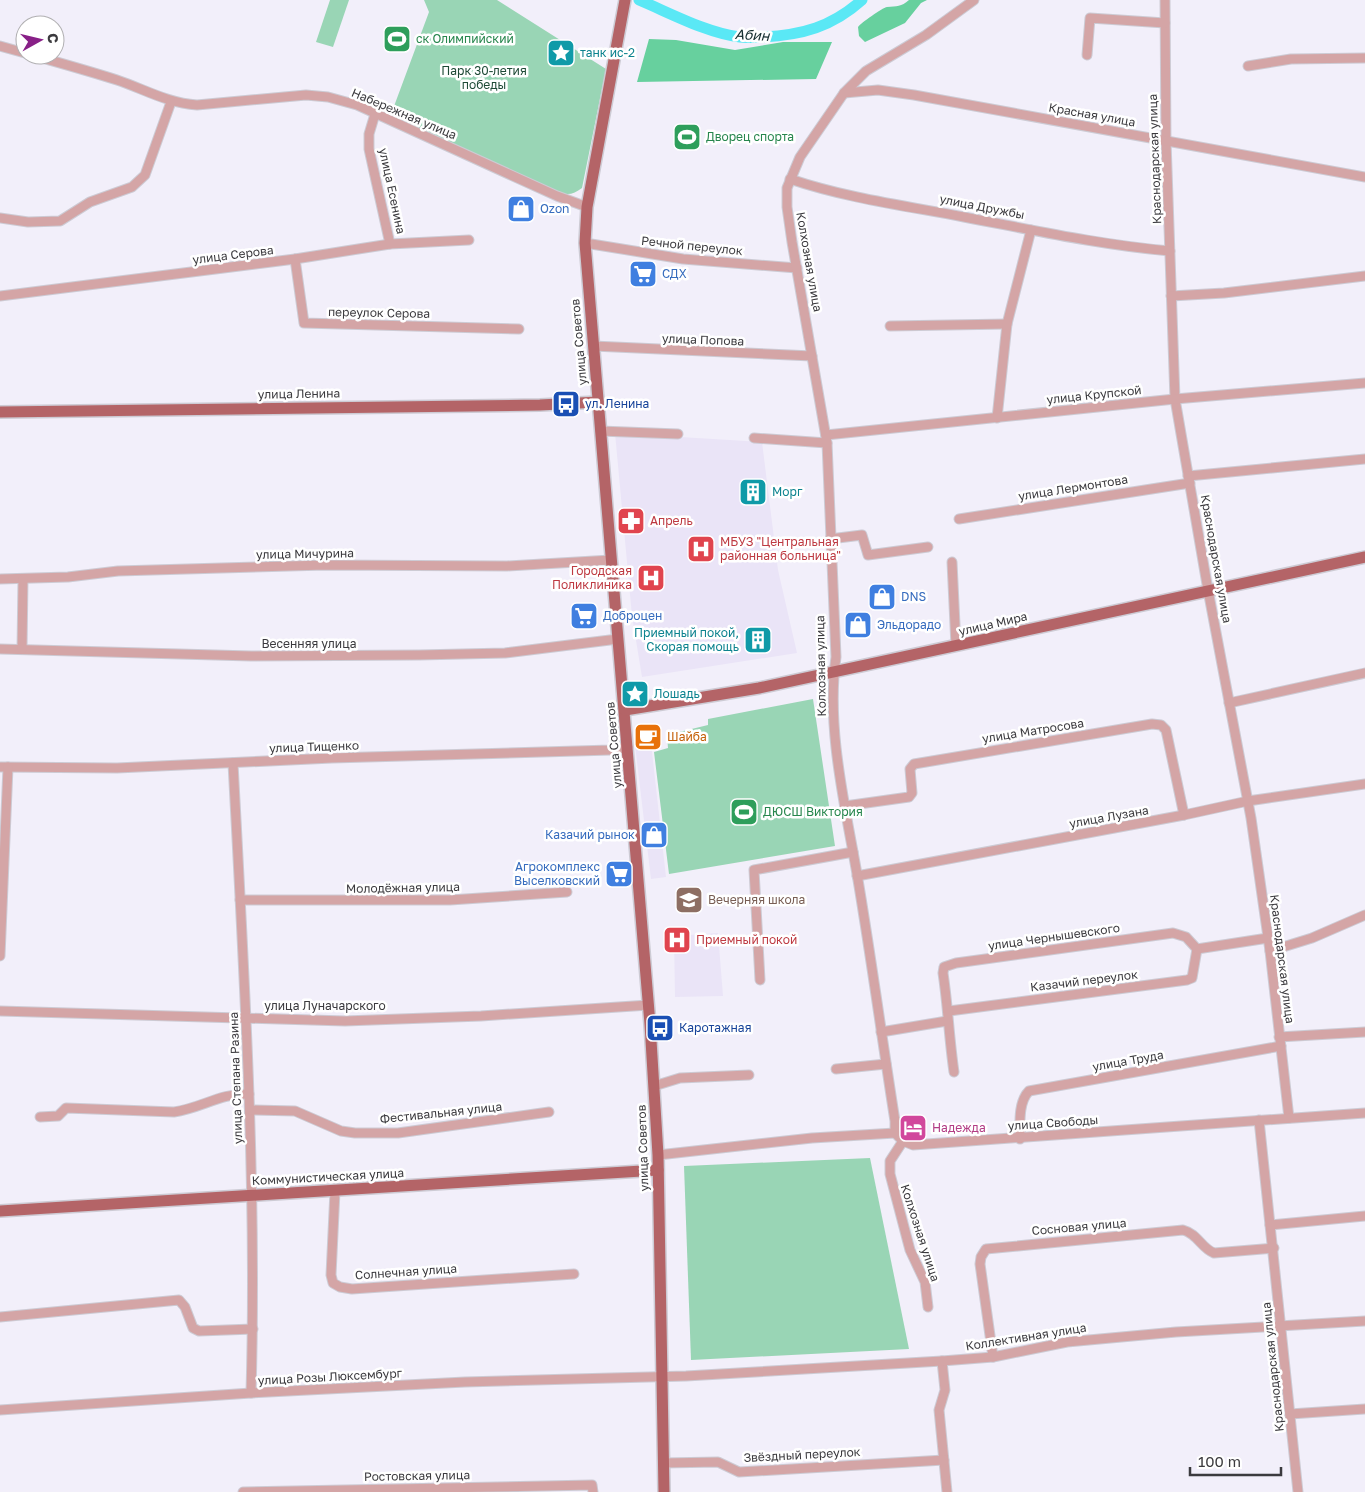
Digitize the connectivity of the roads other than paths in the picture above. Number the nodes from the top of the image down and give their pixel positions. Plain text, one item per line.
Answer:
1 (625, 0) edge
2 (974, 0) edge
3 (1165, 0) edge
4 (1165, 23) junction
5 (0, 46) edge
6 (15, 50) edge
7 (1088, 55) dead end
8 (1365, 58) edge
9 (65, 65) edge
10 (1248, 66) dead end
11 (844, 93) junction
12 (171, 102) junction
13 (375, 114) junction
14 (1166, 141) junction
15 (1365, 177) edge
16 (790, 179) junction
17 (587, 207) junction
18 (0, 218) edge
19 (1032, 230) junction
20 (469, 240) dead end
21 (585, 242) junction
22 (390, 244) junction
23 (1170, 250) junction
24 (295, 259) junction
25 (797, 268) junction
26 (1365, 276) edge
27 (0, 296) edge
28 (1171, 296) junction
29 (1007, 324) junction
30 (890, 326) dead end
31 (519, 328) dead end
32 (593, 346) junction
33 (812, 356) junction
34 (1365, 383) edge
35 (1175, 399) junction
36 (598, 402) junction
37 (0, 412) edge
38 (997, 418) junction
39 (600, 430) junction
40 (678, 434) dead end
41 (754, 438) dead end
42 (827, 439) junction
43 (1365, 459) edge
44 (1189, 480) junction
45 (959, 518) dead end
46 (830, 539) junction
47 (928, 547) dead end
48 (1365, 557) edge
49 (611, 560) junction
50 (952, 562) dead end
51 (0, 579) edge
52 (23, 579) junction
53 (1208, 590) junction
54 (618, 639) junction
55 (956, 646) junction
56 (0, 649) edge
57 (22, 649) junction
58 (833, 672) junction
59 (1365, 673) edge
60 (1230, 703) junction
61 (625, 710) junction
62 (628, 747) junction
63 (233, 762) junction
64 (4, 767) edge
65 (1365, 784) edge
66 (1248, 801) junction
67 (845, 806) junction
68 (1184, 816) junction
69 (853, 852) junction
70 (857, 876) junction
71 (567, 892) dead end
72 (240, 900) junction
73 (1365, 915) edge
74 (1268, 938) junction
75 (1197, 949) junction
76 (1270, 951) junction
77 (0, 956) edge
78 (760, 980) dead end
79 (649, 1005) junction
80 (0, 1011) edge
81 (949, 1011) junction
82 (246, 1018) junction
83 (947, 1021) junction
84 (881, 1032) junction
85 (1365, 1032) edge
86 (1280, 1037) junction
87 (1281, 1046) junction
88 (886, 1064) junction
89 (836, 1070) dead end
90 (954, 1072) dead end
91 (749, 1074) dead end
92 (654, 1086) junction
93 (249, 1094) junction
94 (250, 1110) junction
95 (549, 1112) dead end
96 (1365, 1113) edge
97 (40, 1116) dead end
98 (1288, 1118) junction
99 (1259, 1120) junction
100 (895, 1133) junction
101 (1020, 1139) junction
102 (904, 1141) junction
103 (658, 1155) junction
104 (658, 1170) junction
105 (335, 1191) junction
106 (252, 1196) junction
107 (0, 1211) edge
108 (1365, 1216) edge
109 (1270, 1225) junction
110 (1274, 1248) junction
111 (574, 1274) dead end
112 (928, 1307) dead end
113 (0, 1318) edge
114 (1365, 1321) edge
115 (1282, 1326) junction
116 (253, 1329) junction
117 (993, 1357) junction
118 (942, 1361) junction
119 (661, 1375) junction
120 (251, 1393) junction
121 (1365, 1409) edge
122 (0, 1410) edge
123 (1290, 1414) junction
124 (944, 1460) junction
125 (663, 1463) junction
126 (592, 1489) edge
127 (243, 1492) edge
128 (664, 1492) edge
129 (947, 1492) edge
130 (1298, 1492) edge

1 - 17 main road, улица Советов
2 - 11 street
3 - 4 street, Краснодарская улица
4 - 7 street
4 - 14 street, Краснодарская улица
5 - 6 street
8 - 10 street
9 - 12 street, Набережная улица
11 - 14 street, Красная улица
11 - 16 street, Колхозная улица
12 - 13 street, Набережная улица
12 - 18 street
13 - 17 street, Набережная улица
13 - 22 street, улица Есенина
14 - 15 street, Красная улица
14 - 23 street, Краснодарская улица
16 - 19 street, улица Дружбы
16 - 25 street, Колхозная улица
17 - 21 main road, улица Советов
19 - 23 street, улица Дружбы
19 - 29 street
20 - 22 street, улица Серова
21 - 25 street, Речной переулок
21 - 32 main road, улица Советов
22 - 24 street, улица Серова
23 - 28 street, Краснодарская улица
24 - 27 street, улица Серова
24 - 31 street, переулок Серова
25 - 33 street, Колхозная улица
26 - 28 street
28 - 35 street, Краснодарская улица
29 - 30 street
29 - 38 street
32 - 33 street, улица Попова
32 - 36 main road, улица Советов
33 - 42 street, Колхозная улица
34 - 35 street, улица Крупской
35 - 38 street, улица Крупской
35 - 44 street, Краснодарская улица
36 - 37 main road, улица Ленина
36 - 39 main road, улица Советов
38 - 42 street, улица Крупской
39 - 40 street
39 - 49 main road, улица Советов
41 - 42 street, улица Крупской
42 - 46 street, Колхозная улица
43 - 44 street, улица Лермонтова
44 - 45 street, улица Лермонтова
44 - 53 street, Краснодарская улица
46 - 47 street
46 - 58 street, Колхозная улица
48 - 53 main road, улица Мира
49 - 52 street, улица Мичурина
49 - 54 main road, улица Советов
50 - 55 street
51 - 52 street, улица Мичурина
52 - 57 street
53 - 55 main road, улица Мира
53 - 60 street, Краснодарская улица
54 - 57 street, Весенняя улица
54 - 61 main road, улица Советов
55 - 58 main road, улица Мира
56 - 57 street, Весенняя улица
58 - 61 main road, улица Мира
58 - 67 street, Колхозная улица
59 - 60 street
60 - 66 street, Краснодарская улица
61 - 62 main road, улица Советов
62 - 63 street, улица Тищенко
62 - 79 main road, улица Советов
63 - 64 street, улица Тищенко
63 - 72 street, улица Степана Разина
64 - 77 street
65 - 66 street, улица Лузана
66 - 68 street, улица Лузана
66 - 74 street, Краснодарская улица
67 - 68 street, улица Матросова
67 - 69 street, Колхозная улица
68 - 70 street, улица Лузана
69 - 70 street, Колхозная улица
69 - 78 street
70 - 84 street, Колхозная улица
71 - 72 street, Молодёжная улица
72 - 82 street, улица Степана Разина
73 - 76 street
74 - 75 street
74 - 76 street, Краснодарская улица
75 - 81 street, Казачий переулок
75 - 81 street, улица Чернышевского
76 - 86 street, Краснодарская улица
79 - 82 street, улица Луначарского
79 - 92 main road, улица Советов
80 - 82 street, улица Луначарского
81 - 83 street, улица Чернышевского
82 - 93 street, улица Степана Разина
83 - 84 street
83 - 90 street, улица Чернышевского
84 - 88 street, Колхозная улица
85 - 86 street
86 - 87 street, Краснодарская улица
87 - 98 street, Краснодарская улица
87 - 101 street, улица Труда
88 - 89 street
88 - 100 street, Колхозная улица
91 - 92 street
92 - 103 main road, улица Советов
93 - 94 street, улица Степана Разина
93 - 97 street
94 - 95 street, Фестивальная улица
94 - 106 street, улица Степана Разина
96 - 98 street, улица Свободы
98 - 99 street, улица Свободы
99 - 101 street, улица Свободы
99 - 109 street, Краснодарская улица
100 - 102 street
100 - 103 street
101 - 102 street, улица Свободы
102 - 112 street, Колхозная улица
103 - 104 main road, улица Советов
104 - 105 main road, Коммунистическая улица
104 - 119 main road, улица Советов
105 - 106 main road, Коммунистическая улица
105 - 111 street, Солнечная улица
106 - 107 main road, Коммунистическая улица
106 - 116 street, улица Степана Разина
108 - 109 street
109 - 110 street, Краснодарская улица
110 - 115 street, Краснодарская улица
110 - 117 street, Сосновая улица
113 - 116 street
114 - 115 street, Коллективная улица
115 - 117 street, Коллективная улица
115 - 123 street, Краснодарская улица
116 - 120 street, улица Степана Разина
117 - 118 street, Коллективная улица
118 - 119 street, Коллективная улица
118 - 124 street
119 - 120 street, улица Розы Люксембург
119 - 125 main road, улица Советов
120 - 122 street, улица Розы Люксембург
121 - 123 street
123 - 130 street, Краснодарская улица
124 - 125 street, Звёздный переулок
124 - 129 street
125 - 128 main road, улица Советов
126 - 127 street, Ростовская улица

